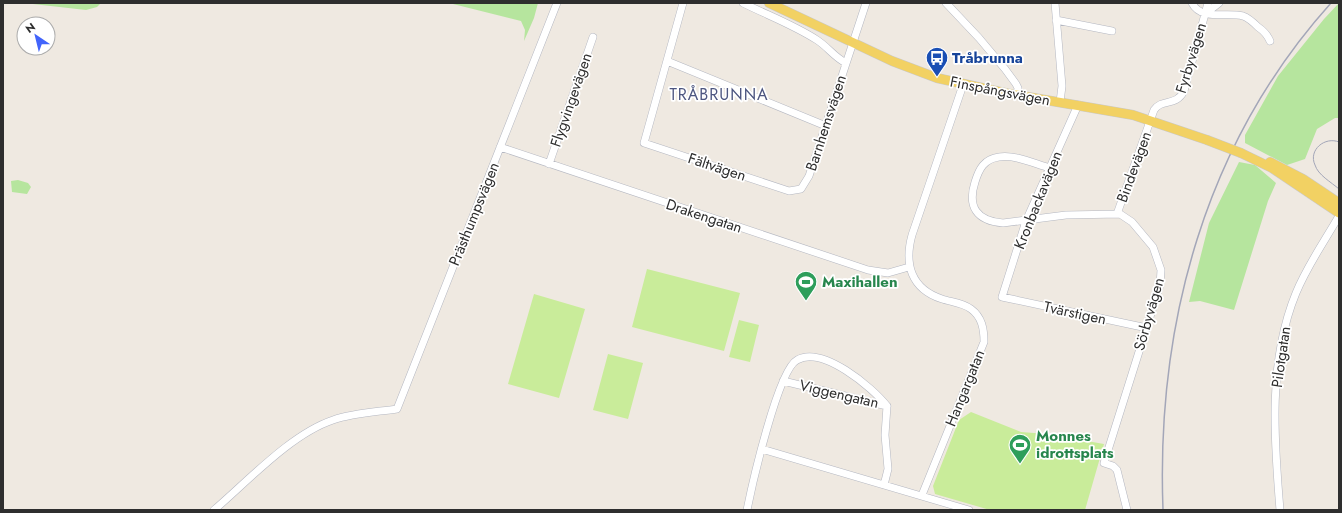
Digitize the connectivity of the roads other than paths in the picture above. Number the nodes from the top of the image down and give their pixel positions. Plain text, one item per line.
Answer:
1 (557, 3) edge
2 (683, 3) edge
3 (743, 3) edge
4 (769, 3) edge
5 (866, 3) edge
6 (946, 3) edge
7 (1055, 3) edge
8 (1192, 3) edge
9 (1208, 3) edge
10 (1219, 3) edge
11 (1204, 14) junction
12 (1056, 20) junction
13 (1112, 31) dead end
14 (593, 37) dead end
15 (1270, 41) dead end
16 (854, 44) junction
17 (667, 62) junction
18 (846, 63) junction
19 (963, 85) junction
20 (1017, 95) junction
21 (1060, 102) junction
22 (1078, 105) junction
23 (1151, 120) junction
24 (826, 126) junction
25 (500, 147) junction
26 (1241, 151) junction
27 (549, 164) junction
28 (1050, 168) junction
29 (789, 191) joint
30 (1339, 202) edge
31 (1339, 213) edge
32 (1117, 214) junction
33 (1339, 216) edge
34 (1026, 221) junction
35 (909, 267) junction
36 (1002, 297) joint
37 (1147, 328) junction
38 (783, 381) junction
39 (887, 406) junction
40 (762, 449) junction
41 (884, 485) junction
42 (922, 495) junction
43 (214, 510) edge
44 (747, 510) edge
45 (970, 510) edge
46 (1127, 510) edge
47 (1280, 510) edge

1 - 25 street, Prästhumpsvägen
2 - 17 street
3 - 18 street
4 - 16 main road, Finspångsvägen
5 - 16 street, Barnhemsvägen
6 - 20 street
7 - 12 street
8 - 11 street
9 - 11 street, Fyrbyvägen
10 - 11 street
11 - 15 street
11 - 23 street, Fyrbyvägen
12 - 13 street
12 - 21 street
14 - 27 street, Flygvingevägen
16 - 18 street, Barnhemsvägen
16 - 19 main road, Finspångsvägen
17 - 24 street
17 - 29 street, Fältvägen
18 - 24 street, Barnhemsvägen
19 - 20 main road, Finspångsvägen
19 - 35 street
20 - 21 main road, Finspångsvägen
21 - 22 main road, Finspångsvägen
22 - 23 main road, Finspångsvägen
22 - 28 street, Kronbackavägen
23 - 26 main road, Finspångsvägen, bridge
23 - 32 street, Bindevägen
24 - 29 street, Barnhemsvägen
25 - 27 street, Drakengatan
25 - 43 street, Prästhumpsvägen
26 - 30 main road, Finspångsvägen
26 - 31 main road, Finspångsvägen
27 - 35 street, Drakengatan
28 - 34 street, Kronbackavägen
28 - 34 street
32 - 34 street
32 - 37 street, Sörbyvägen
33 - 47 street, Pilotgatan
34 - 36 street, Kronbackavägen
35 - 42 street, Hangargatan
36 - 37 street, Tvärstigen
37 - 46 street, Sörbyvägen
38 - 39 street, Viggengatan
38 - 39 street
38 - 40 street
39 - 41 street, Viggengatan
40 - 41 street
40 - 44 street
41 - 42 street
42 - 45 street

